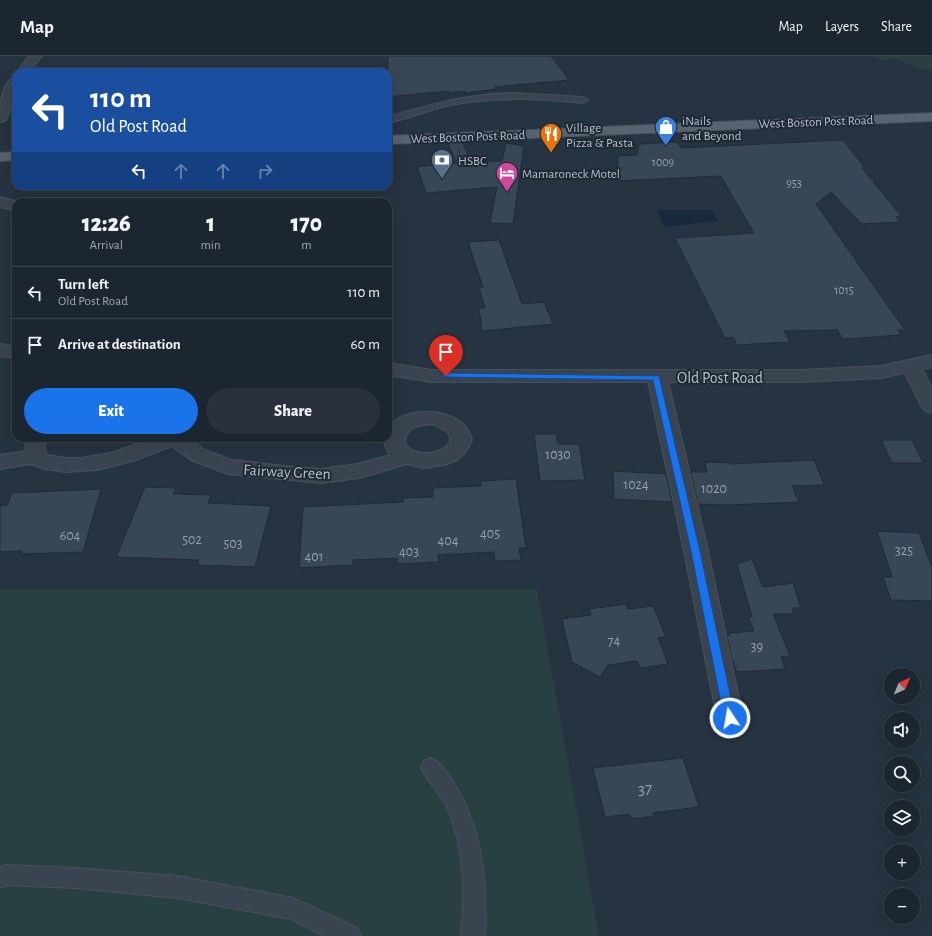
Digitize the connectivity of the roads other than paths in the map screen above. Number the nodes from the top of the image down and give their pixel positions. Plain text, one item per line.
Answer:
1 (36, 56) edge
2 (26, 68) edge
3 (12, 86) edge
4 (583, 100) dead end
5 (932, 117) edge
6 (0, 118) edge
7 (392, 119) edge
8 (453, 137) junction
9 (392, 140) edge
10 (0, 156) edge
11 (12, 156) edge
12 (464, 163) dead end
13 (0, 202) edge
14 (12, 205) edge
15 (0, 350) edge
16 (12, 352) edge
17 (932, 361) edge
18 (911, 366) junction
19 (392, 370) edge
20 (657, 378) junction
21 (932, 407) edge
22 (164, 442) edge
23 (180, 442) edge
24 (36, 447) edge
25 (406, 457) dead end
26 (0, 462) edge
27 (730, 718) dead end
28 (431, 767) dead end
29 (2, 875) edge
30 (349, 936) edge
31 (473, 936) edge

1 - 2 street
3 - 6 street
4 - 7 lane
5 - 8 main road, West Boston Post Road
8 - 9 main road, West Boston Post Road
8 - 12 lane
10 - 11 main road
13 - 14 street
15 - 16 street
17 - 18 street, Old Post Road
18 - 20 street, Old Post Road
18 - 21 street
19 - 20 street, Old Post Road
20 - 27 street
22 - 24 street, Fairway Green
23 - 25 street, Fairway Green
24 - 26 street
28 - 31 lane
29 - 30 lane

